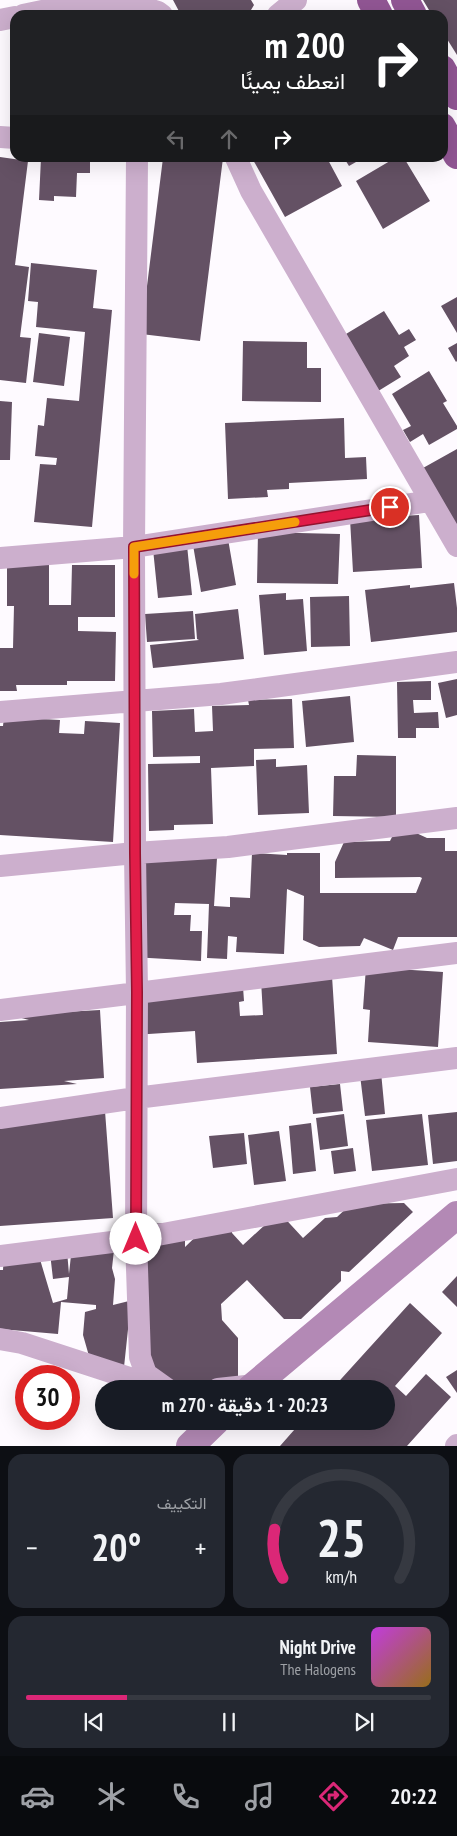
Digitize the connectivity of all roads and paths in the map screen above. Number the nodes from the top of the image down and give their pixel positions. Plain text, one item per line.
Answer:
1 (95, 0) edge
2 (296, 0) edge
3 (47, 10) edge
4 (152, 10) edge
5 (284, 10) edge
6 (448, 80) edge
7 (457, 96) edge
8 (448, 138) edge
9 (457, 154) edge
10 (137, 162) edge
11 (238, 162) edge
12 (430, 501) junction
13 (457, 546) edge
14 (134, 547) junction
15 (0, 558) edge
16 (457, 662) edge
17 (135, 701) junction
18 (0, 712) edge
19 (457, 818) edge
20 (135, 853) junction
21 (0, 866) edge
22 (457, 953) edge
23 (137, 992) junction
24 (0, 1010) edge
25 (457, 1058) edge
26 (136, 1098) junction
27 (0, 1118) edge
28 (457, 1179) edge
29 (457, 1215) edge
30 (136, 1239) junction
31 (0, 1256) edge
32 (0, 1339) edge
33 (134, 1380) edge
34 (154, 1380) edge
35 (260, 1380) edge
36 (207, 1430) edge
37 (190, 1446) edge

1 - 3 street
1 - 4 street
2 - 5 street
6 - 7 highway
8 - 9 highway
10 - 14 street
11 - 12 street
12 - 13 street
12 - 14 street
14 - 15 street
14 - 17 street
16 - 17 street
17 - 18 street
17 - 20 street
19 - 20 street
20 - 21 street
20 - 23 street
22 - 23 street
23 - 24 street
23 - 26 street
25 - 26 street
26 - 27 street
26 - 30 street
28 - 30 street
29 - 35 street
30 - 31 street
30 - 34 street
32 - 33 street
36 - 37 street

